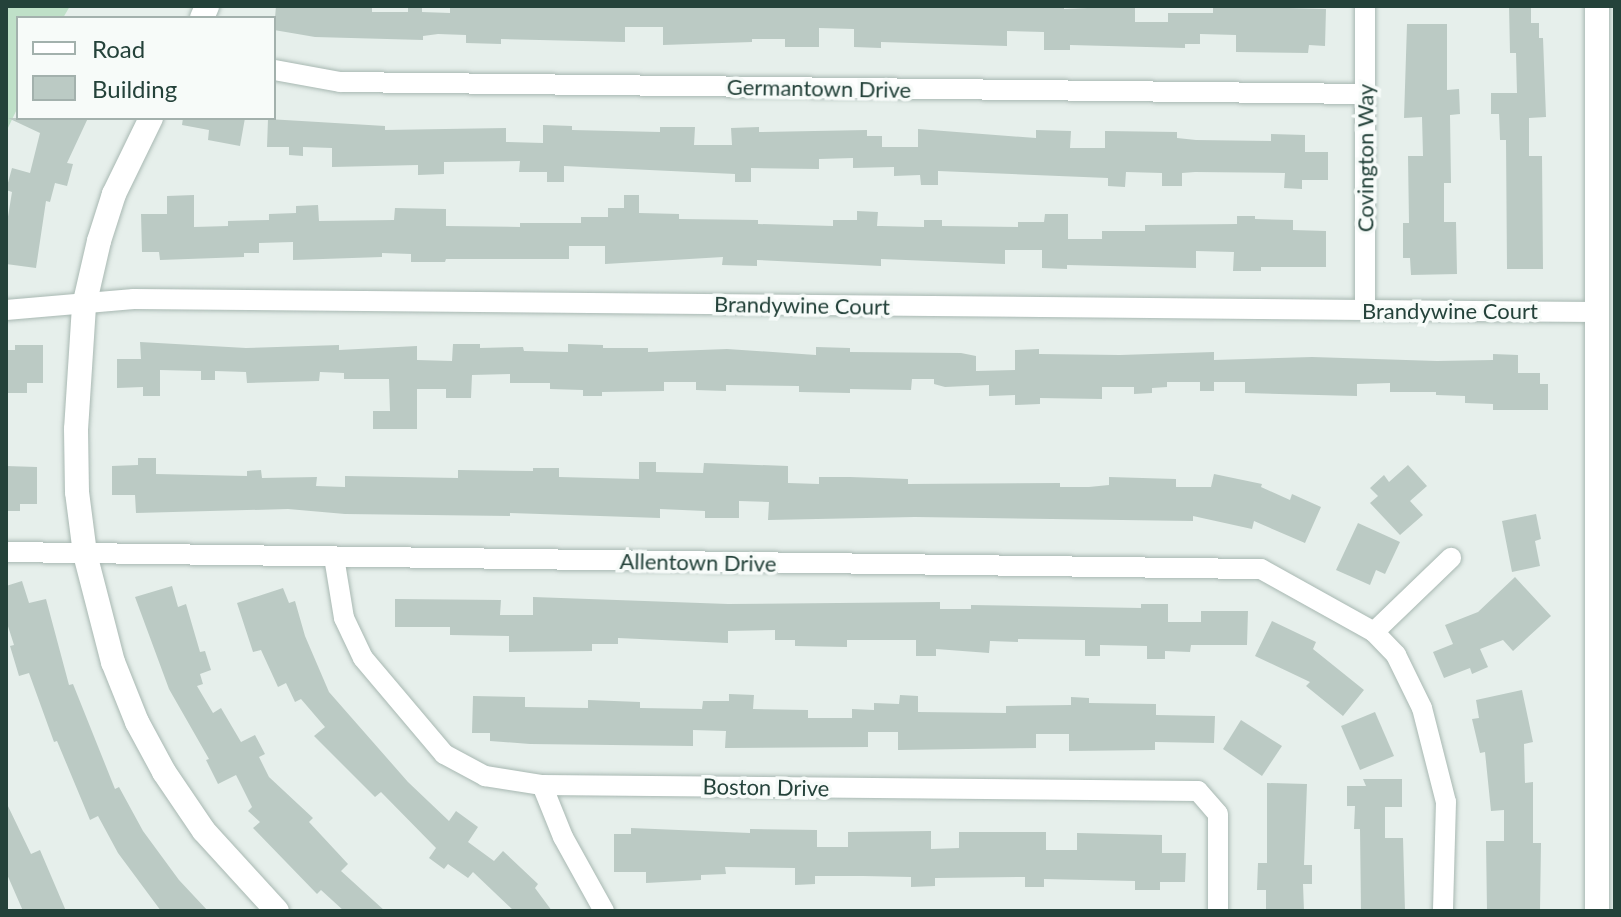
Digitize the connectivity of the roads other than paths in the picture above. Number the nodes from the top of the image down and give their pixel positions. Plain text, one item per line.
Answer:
1 (1365, 6) edge
2 (1597, 6) edge
3 (276, 70) edge
4 (1365, 94) junction
5 (150, 120) edge
6 (84, 306) junction
7 (6, 310) edge
8 (1365, 310) junction
9 (1598, 312) junction
10 (6, 552) edge
11 (85, 554) junction
12 (334, 557) junction
13 (1451, 558) dead end
14 (1374, 632) junction
15 (542, 785) junction
16 (277, 911) edge
17 (604, 911) edge
18 (1218, 911) edge
19 (1443, 911) edge
20 (1597, 911) edge

1 - 4 street, Covington Way
2 - 9 main road
3 - 4 street, Germantown Drive
4 - 8 street, Covington Way
5 - 6 main road
6 - 7 street, Brandywine Court
6 - 8 street, Brandywine Court
6 - 11 main road
8 - 9 street, Brandywine Court
9 - 20 main road
10 - 11 street, Allentown Drive
11 - 12 street, Allentown Drive
11 - 16 main road
12 - 14 street, Allentown Drive
12 - 15 street, Boston Drive
13 - 14 street
14 - 19 street
15 - 17 street
15 - 18 street, Boston Drive

